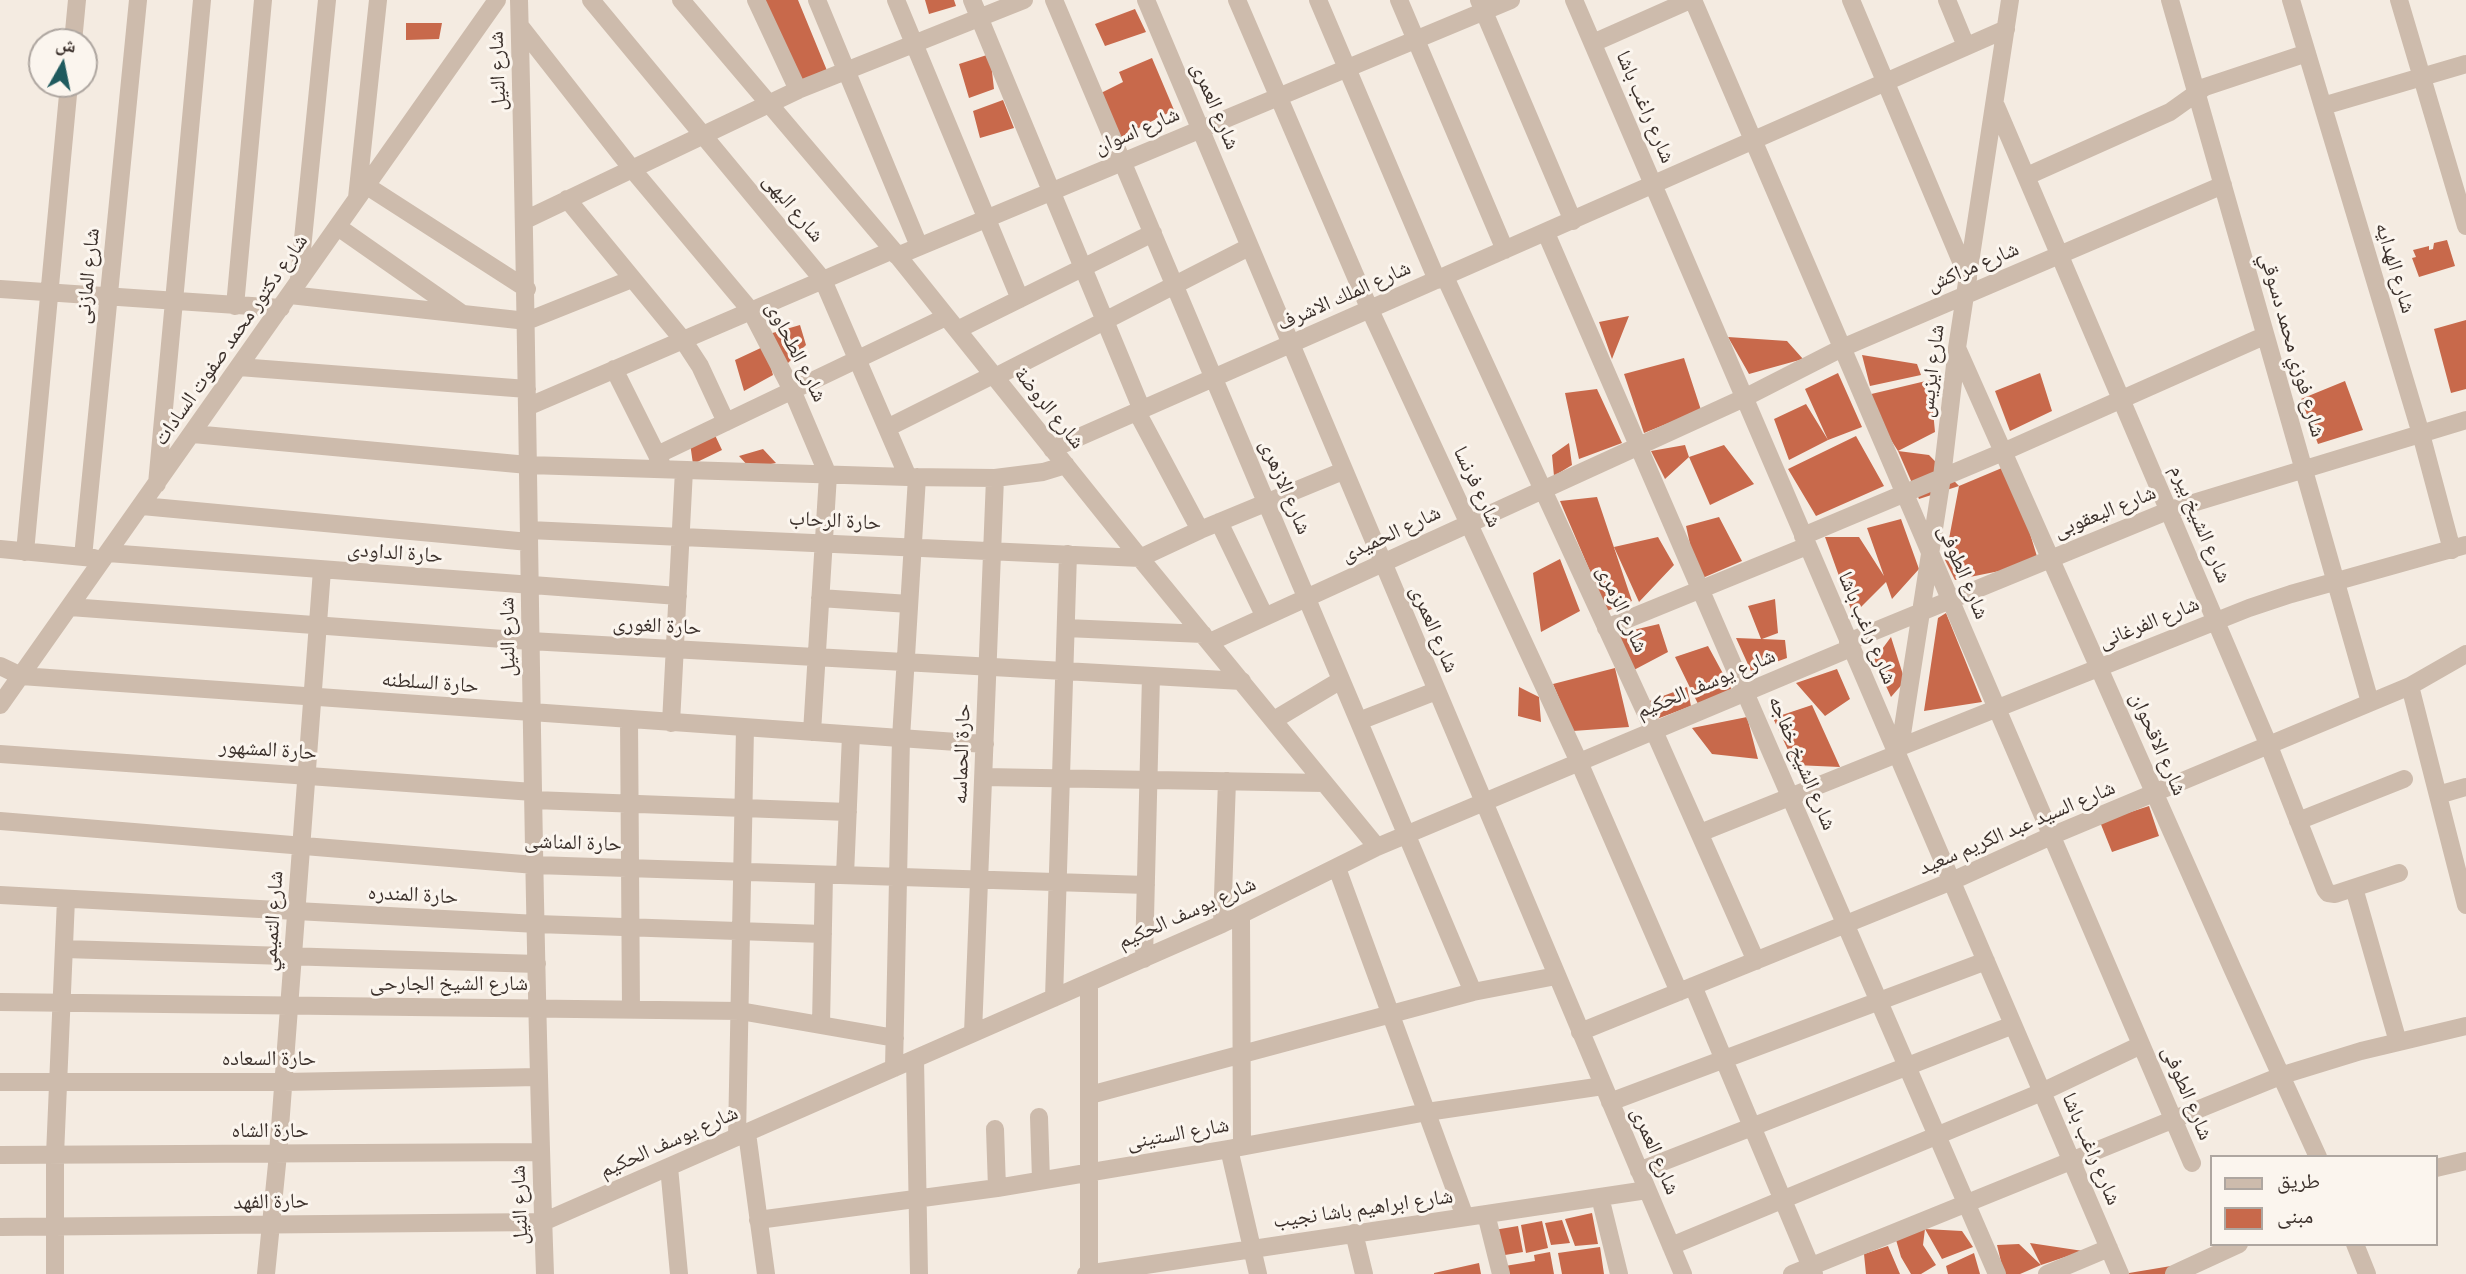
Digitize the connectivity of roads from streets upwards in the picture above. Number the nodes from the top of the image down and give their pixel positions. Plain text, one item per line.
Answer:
1 (77, 0) edge
2 (138, 0) edge
3 (202, 0) edge
4 (263, 0) edge
5 (327, 0) edge
6 (378, 0) edge
7 (496, 0) edge
8 (519, 0) edge
9 (591, 0) edge
10 (681, 0) edge
11 (756, 0) edge
12 (817, 0) edge
13 (896, 0) edge
14 (972, 0) edge
15 (1024, 0) edge
16 (1054, 0) edge
17 (1146, 0) edge
18 (1237, 0) edge
19 (1318, 0) edge
20 (1399, 0) edge
21 (1511, 0) edge
22 (1574, 0) edge
23 (1691, 0) edge
24 (1851, 0) edge
25 (1947, 0) edge
26 (2010, 0) edge
27 (2170, 0) edge
28 (2291, 0) edge
29 (2399, 0) edge
30 (1482, 6) edge
31 (979, 18) junction
32 (520, 26) junction
33 (74, 28) edge
34 (2006, 29) junction
35 (1416, 40) junction
36 (1593, 43) junction
37 (914, 44) junction
38 (1966, 46) junction
39 (2307, 53) junction
40 (2466, 64) edge
41 (1347, 68) junction
42 (846, 71) junction
43 (2422, 77) junction
44 (1885, 81) junction
45 (799, 90) junction
46 (2196, 91) junction
47 (1279, 96) junction
48 (68, 98) edge
49 (769, 105) junction
50 (1996, 106) junction
51 (2323, 106) junction
52 (1200, 129) junction
53 (704, 136) junction
54 (1753, 140) junction
55 (1123, 161) junction
56 (632, 169) junction
57 (2026, 176) junction
58 (1654, 185) junction
59 (2223, 185) junction
60 (1052, 190) junction
61 (362, 193) junction
62 (566, 200) junction
63 (986, 218) junction
64 (525, 220) junction
65 (1573, 221) junction
66 (2466, 226) edge
67 (338, 227) junction
68 (1153, 233) junction
69 (1546, 233) junction
70 (919, 246) junction
71 (1249, 247) junction
72 (1505, 250) junction
73 (895, 253) junction
74 (2059, 254) junction
75 (1084, 267) junction
76 (632, 279) junction
77 (1441, 279) junction
78 (823, 280) junction
79 (1175, 285) junction
80 (1967, 286) junction
81 (0, 289) edge
82 (527, 289) junction
83 (49, 293) junction
84 (290, 295) junction
85 (108, 297) junction
86 (1020, 299) junction
87 (174, 301) junction
88 (235, 306) junction
89 (1370, 310) junction
90 (751, 311) junction
91 (463, 314) junction
92 (527, 321) junction
93 (1106, 321) junction
94 (952, 323) junction
95 (2264, 336) junction
96 (683, 340) junction
97 (1290, 345) junction
98 (1842, 348) junction
99 (1957, 348) junction
100 (858, 359) junction
101 (239, 368) junction
102 (614, 369) junction
103 (994, 376) junction
104 (1214, 378) junction
105 (792, 390) junction
106 (527, 398) junction
107 (1744, 398) junction
108 (2121, 399) junction
109 (1140, 411) junction
110 (2466, 420) edge
111 (726, 422) junction
112 (887, 428) junction
113 (193, 433) junction
114 (2421, 434) junction
115 (1639, 446) junction
116 (1052, 449) junction
117 (2003, 452) junction
118 (661, 462) junction
119 (528, 465) junction
120 (1066, 465) junction
121 (684, 470) junction
122 (2304, 470) junction
123 (1343, 471) junction
124 (828, 475) junction
125 (912, 477) junction
126 (995, 478) junction
127 (1942, 478) junction
128 (156, 485) junction
129 (1543, 490) junction
130 (1904, 493) junction
131 (1267, 502) junction
132 (142, 506) junction
133 (2170, 510) junction
134 (1219, 522) junction
135 (1469, 524) junction
136 (1200, 530) junction
137 (529, 536) junction
138 (681, 537) junction
139 (1805, 541) junction
140 (823, 543) junction
141 (913, 547) junction
142 (2459, 547) edge
143 (0, 549) edge
144 (993, 551) junction
145 (25, 552) junction
146 (1930, 552) junction
147 (1068, 554) junction
148 (107, 556) junction
149 (83, 557) junction
150 (1140, 558) junction
151 (2051, 558) junction
152 (1382, 564) junction
153 (322, 570) junction
154 (2337, 581) junction
155 (530, 585) junction
156 (1702, 589) junction
157 (678, 596) junction
158 (820, 598) junction
159 (1307, 598) junction
160 (1950, 599) junction
161 (909, 604) junction
162 (70, 607) junction
163 (1921, 610) junction
164 (1265, 617) junction
165 (2216, 621) junction
166 (319, 626) junction
167 (1066, 628) junction
168 (1606, 628) junction
169 (1206, 638) junction
170 (530, 641) junction
171 (1850, 645) junction
172 (675, 649) junction
173 (2466, 654) edge
174 (817, 657) junction
175 (906, 662) junction
176 (0, 666) edge
177 (988, 667) junction
178 (2100, 667) junction
179 (1064, 671) junction
180 (21, 676) junction
181 (1151, 676) junction
182 (1342, 680) junction
183 (1242, 681) junction
184 (2410, 686) junction
185 (1436, 691) junction
186 (1747, 692) junction
187 (313, 698) junction
188 (2371, 702) junction
189 (0, 705) edge
190 (1997, 709) junction
191 (532, 713) junction
192 (629, 720) junction
193 (1274, 720) junction
194 (1359, 721) junction
195 (671, 723) junction
196 (745, 728) junction
197 (1654, 731) junction
198 (812, 732) junction
199 (850, 735) junction
200 (901, 738) junction
201 (985, 744) junction
202 (2269, 746) junction
203 (1897, 750) junction
204 (0, 754) edge
205 (1579, 762) junction
206 (307, 776) junction
207 (984, 777) junction
208 (1061, 778) junction
209 (2404, 779) dead end
210 (1148, 780) junction
211 (1227, 781) junction
212 (1324, 783) junction
213 (2466, 787) edge
214 (2155, 794) junction
215 (2438, 795) junction
216 (533, 796) junction
217 (1792, 796) junction
218 (1483, 803) junction
219 (629, 804) junction
220 (743, 808) junction
221 (848, 812) junction
222 (0, 821) edge
223 (2298, 821) junction
224 (1700, 833) junction
225 (1407, 835) junction
226 (2051, 836) junction
227 (302, 846) junction
228 (1377, 847) junction
229 (535, 865) junction
230 (629, 868) junction
231 (1337, 868) junction
232 (742, 872) junction
233 (2399, 873) dead end
234 (824, 874) junction
235 (845, 875) junction
236 (897, 877) junction
237 (979, 879) junction
238 (1952, 881) junction
239 (1058, 882) junction
240 (1146, 885) junction
241 (2354, 887) junction
242 (0, 895) edge
243 (66, 899) junction
244 (2466, 905) edge
245 (296, 912) junction
246 (1241, 915) junction
247 (1222, 924) junction
248 (1847, 924) junction
249 (537, 925) junction
250 (630, 928) junction
251 (741, 932) junction
252 (823, 934) junction
253 (65, 949) junction
254 (293, 956) junction
255 (1144, 959) junction
256 (1756, 961) junction
257 (1986, 961) junction
258 (537, 964) junction
259 (1556, 976) junction
260 (1089, 982) junction
261 (1686, 989) junction
262 (1473, 992) junction
263 (1054, 998) junction
264 (1879, 1000) junction
265 (0, 1002) edge
266 (62, 1003) junction
267 (289, 1005) junction
268 (538, 1007) junction
269 (631, 1009) junction
270 (740, 1011) junction
271 (1391, 1014) junction
272 (821, 1024) junction
273 (2013, 1025) junction
274 (2466, 1026) edge
275 (1580, 1032) junction
276 (973, 1033) junction
277 (894, 1038) junction
278 (2398, 1042) junction
279 (2141, 1045) junction
280 (1242, 1054) junction
281 (915, 1059) junction
282 (1723, 1059) junction
283 (1907, 1066) junction
284 (894, 1068) junction
285 (2283, 1075) junction
286 (538, 1077) junction
287 (0, 1082) edge
288 (59, 1082) junction
289 (284, 1082) junction
290 (2042, 1092) junction
291 (1606, 1094) junction
292 (1090, 1095) junction
293 (1427, 1112) junction
294 (1039, 1117) dead end
295 (2173, 1120) junction
296 (1752, 1127) junction
297 (995, 1129) dead end
298 (742, 1135) junction
299 (1937, 1136) junction
300 (1236, 1148) junction
301 (541, 1152) junction
302 (278, 1154) junction
303 (0, 1155) edge
304 (55, 1155) junction
305 (2317, 1155) edge
306 (2071, 1161) junction
307 (2466, 1161) edge
308 (2192, 1163) dead end
309 (669, 1167) junction
310 (2438, 1168) edge
311 (1639, 1171) junction
312 (1089, 1172) junction
313 (1041, 1180) junction
314 (997, 1188) junction
315 (1647, 1190) junction
316 (1600, 1197) junction
317 (918, 1198) junction
318 (1783, 1200) junction
319 (1966, 1203) junction
320 (1486, 1214) junction
321 (1465, 1217) junction
322 (758, 1220) junction
323 (543, 1222) junction
324 (270, 1225) junction
325 (0, 1227) edge
326 (55, 1227) junction
327 (1354, 1233) junction
328 (1671, 1246) junction
329 (2235, 1246) edge
330 (2356, 1246) edge
331 (1252, 1248) junction
332 (2109, 1248) junction
333 (1812, 1270) edge
334 (55, 1274) edge
335 (266, 1274) edge
336 (545, 1274) edge
337 (679, 1274) edge
338 (766, 1274) edge
339 (919, 1274) edge
340 (1088, 1274) edge
341 (1258, 1274) edge
342 (1364, 1274) edge
343 (1501, 1274) edge
344 (1619, 1274) edge
345 (1683, 1274) edge
346 (1792, 1274) edge
347 (1997, 1274) edge
348 (2047, 1274) edge
349 (2120, 1274) edge
350 (2174, 1274) edge
351 (2367, 1274) edge

1 - 33 street
2 - 85 street, شارع المازنى
3 - 87 street
4 - 88 street
5 - 84 street
6 - 61 street
7 - 61 street, شارع دكتور محمد صفوت السادات
8 - 32 street, شارع النيل
9 - 53 street, شارع البهى
10 - 49 street, شارع الروضة
11 - 45 street
12 - 42 street
13 - 37 street
14 - 31 street
15 - 31 street
16 - 55 street, شارع الازهرى
17 - 52 street, شارع العمرى
18 - 47 street, شارع فرنسا
19 - 41 street, شارع الزمرى
20 - 35 street
21 - 30 street, شارع اسوان
22 - 36 street, شارع راغب باشا
23 - 36 street
23 - 54 street, شارع الطوفى
24 - 44 street
25 - 38 street
26 - 34 street, شارع ايزيس
27 - 46 street, شارع فوزي محمد دسوقي
28 - 39 street, شارع الهدايه
29 - 43 street
30 - 35 street, شارع اسوان
30 - 65 street
31 - 37 street
31 - 60 street
32 - 56 street, شارع الطحاوى
32 - 64 street, شارع النيل
34 - 38 street, شارع الملك الاشرف
34 - 50 street, شارع ايزيس
35 - 41 street, شارع اسوان
35 - 72 street
36 - 58 street, شارع راغب باشا
37 - 42 street
37 - 63 street
38 - 44 street, شارع الملك الاشرف
39 - 46 street
39 - 51 street, شارع الهدايه
40 - 43 street
41 - 47 street, شارع اسوان
41 - 77 street, شارع الزمرى
42 - 45 street
42 - 70 street
43 - 51 street
43 - 66 street
44 - 54 street, شارع الملك الاشرف
44 - 80 street
45 - 49 street
46 - 57 street
46 - 59 street, شارع فوزي محمد دسوقي
47 - 52 street, شارع اسوان
47 - 89 street, شارع فرنسا
48 - 83 street
49 - 53 street
49 - 73 street, شارع الروضة
50 - 57 street, شارع الشيخ بيرم
50 - 80 street, شارع ايزيس
51 - 114 street, شارع الهدايه
52 - 55 street, شارع اسوان
52 - 71 street, شارع العمرى
53 - 56 street
53 - 78 street, شارع البهى
54 - 58 street, شارع الملك الاشرف
54 - 98 street, شارع الطوفى
55 - 60 street, شارع اسوان
55 - 68 street, شارع الازهرى
56 - 62 street
56 - 90 street, شارع الطحاوى
57 - 74 street, شارع الشيخ بيرم
58 - 65 street, شارع الملك الاشرف
58 - 107 street, شارع راغب باشا
59 - 74 street, شارع مراكش
59 - 95 street, شارع فوزي محمد دسوقي
60 - 63 street, شارع اسوان
60 - 75 street
61 - 67 street, شارع دكتور محمد صفوت السادات
61 - 82 street
62 - 64 street
62 - 76 street
63 - 70 street, شارع اسوان
63 - 86 street
64 - 82 street, شارع النيل
65 - 69 street, شارع الملك الاشرف
67 - 84 street, شارع دكتور محمد صفوت السادات
67 - 91 street
68 - 75 street
68 - 79 street, شارع الازهرى
69 - 72 street, شارع الملك الاشرف
69 - 115 street, شارع الشيخ خفاجه
70 - 73 street, شارع اسوان
71 - 79 street
71 - 97 street, شارع العمرى
72 - 77 street, شارع الملك الاشرف
73 - 78 street, شارع اسوان
73 - 94 street, شارع الروضة
74 - 80 street, شارع مراكش
74 - 108 street, شارع الشيخ بيرم
75 - 86 street
75 - 93 street
76 - 92 street
76 - 96 street
77 - 89 street, شارع الملك الاشرف
77 - 129 street, شارع الزمرى
78 - 90 street, شارع اسوان
78 - 100 street, شارع البهى
79 - 93 street
79 - 104 street, شارع الازهرى
80 - 98 street, شارع مراكش
80 - 99 street, شارع ايزيس
81 - 83 street
82 - 92 street, شارع النيل
83 - 85 street
83 - 145 street
84 - 88 street
84 - 91 street
84 - 101 street, شارع دكتور محمد صفوت السادات
85 - 87 street
85 - 149 street, شارع المازنى
86 - 94 street
87 - 88 street
87 - 128 street
89 - 97 street, شارع الملك الاشرف
89 - 135 street, شارع فرنسا
90 - 96 street, شارع اسوان
90 - 105 street, شارع الطحاوى
91 - 92 street
92 - 106 street, شارع النيل
93 - 103 street
93 - 109 street
94 - 100 street
94 - 103 street, شارع الروضة
95 - 108 street
95 - 122 street, شارع فوزي محمد دسوقي
96 - 102 street, شارع اسوان
96 - 111 street
97 - 104 street, شارع الملك الاشرف
97 - 123 street, شارع العمرى
98 - 107 street, شارع مراكش
98 - 130 street, شارع الطوفى
99 - 117 street, شارع الاقحوان
99 - 127 street, شارع ايزيس
100 - 105 street
100 - 112 street, شارع البهى
101 - 106 street
101 - 113 street, شارع دكتور محمد صفوت السادات
102 - 106 street, شارع اسوان
102 - 118 street
103 - 112 street
103 - 116 street, شارع الروضة
104 - 109 street, شارع الملك الاشرف
104 - 131 street, شارع الازهرى
105 - 111 street
105 - 124 street, شارع الطحاوى
106 - 119 street, شارع النيل
107 - 115 street, شارع الحميدى
107 - 139 street, شارع راغب باشا
108 - 117 street
108 - 133 street, شارع الشيخ بيرم
109 - 116 street, شارع الملك الاشرف
109 - 136 street
110 - 114 street, شارع اليعقوبى
111 - 118 street
112 - 125 street, شارع البهى
113 - 119 street
113 - 128 street, شارع دكتور محمد صفوت السادات
114 - 122 street, شارع اليعقوبى
114 - 142 street, شارع الهدايه
115 - 129 street, شارع الحميدى
115 - 156 street, شارع الشيخ خفاجه
116 - 120 street, شارع الروضة
117 - 127 street
117 - 151 street, شارع الاقحوان
118 - 119 street
118 - 121 street
119 - 137 street, شارع النيل
120 - 126 street
120 - 150 street, شارع الروضة
121 - 124 street
121 - 138 street
122 - 133 street, شارع اليعقوبى
122 - 154 street, شارع فوزي محمد دسوقي
123 - 131 street
123 - 152 street, شارع العمرى
124 - 125 street
124 - 140 street, شارع الطحاوى
125 - 126 street
125 - 141 street, شارع البهى
126 - 144 street, حارة الحماسه
127 - 130 street
127 - 146 street, شارع ايزيس
128 - 132 street, شارع دكتور محمد صفوت السادات
129 - 135 street, شارع الحميدى
129 - 168 street, شارع الزمرى
130 - 139 street
130 - 146 street, شارع الطوفى
131 - 134 street
131 - 159 street, شارع الازهرى
132 - 137 street, حارة الرحاب
132 - 148 street, شارع دكتور محمد صفوت السادات
133 - 151 street, شارع اليعقوبى
133 - 165 street, شارع الشيخ بيرم
134 - 136 street
134 - 164 street
135 - 152 street, شارع الحميدى
135 - 205 street, شارع فرنسا
136 - 150 street
137 - 138 street, حارة الرحاب
137 - 155 street, شارع النيل
138 - 140 street, حارة الرحاب
138 - 157 street
139 - 156 street
139 - 171 street, شارع راغب باشا
140 - 141 street, حارة الرحاب
140 - 158 street, شارع الطحاوى
141 - 144 street, حارة الرحاب
141 - 161 street, شارع البهى
142 - 154 street, شارع الفرغانى
143 - 145 street, حارة الداودى
144 - 147 street, حارة الرحاب
144 - 177 street, حارة الحماسه
145 - 149 street, حارة الداودى
146 - 160 street, شارع الطوفى
146 - 163 street, شارع ايزيس
147 - 150 street, حارة الرحاب
147 - 167 street
148 - 149 street, حارة الداودى
148 - 153 street, حارة الداودى
148 - 162 street, شارع دكتور محمد صفوت السادات
150 - 169 street, شارع الروضة
151 - 160 street, شارع اليعقوبى
151 - 178 street, شارع الاقحوان
152 - 159 street, شارع الحميدى
152 - 185 street, شارع العمرى
153 - 155 street, حارة الداودى
153 - 166 street, شارع التميمي
154 - 165 street, شارع الفرغانى
154 - 188 street, شارع فوزي محمد دسوقي
155 - 157 street, حارة الداودى
155 - 170 street, شارع النيل
156 - 168 street
156 - 186 street, شارع الشيخ خفاجه
157 - 172 street
158 - 161 street
158 - 174 street, شارع الطحاوى
159 - 164 street, شارع الحميدى
159 - 182 street, شارع الازهرى
160 - 163 street, شارع اليعقوبى
160 - 190 street, شارع الطوفى
161 - 175 street, شارع البهى
162 - 166 street, حارة الغورى
162 - 180 street, شارع دكتور محمد صفوت السادات
163 - 171 street, شارع اليعقوبى
163 - 203 street, شارع ايزيس
164 - 169 street, شارع الحميدى
165 - 178 street, شارع الفرغانى
165 - 202 street, شارع الشيخ بيرم
166 - 170 street, حارة الغورى
166 - 187 street, شارع التميمي
167 - 169 street
167 - 179 street
168 - 197 street, شارع الزمرى
169 - 183 street, شارع الروضة
170 - 172 street, حارة الغورى
170 - 191 street, شارع النيل
171 - 186 street, شارع يوسف الحكيم
171 - 203 street, شارع راغب باشا
172 - 174 street, حارة الغورى
172 - 195 street
173 - 184 street, شارع السيد عبد الكريم سعيد
174 - 175 street, حارة الغورى
174 - 198 street, شارع الطحاوى
175 - 177 street, حارة الغورى
175 - 200 street, شارع البهى
176 - 180 street, حارة السلطنه
177 - 179 street, حارة الغورى
177 - 201 street, حارة الحماسه
178 - 190 street, شارع الفرغانى
178 - 214 street, شارع الاقحوان
179 - 181 street, حارة الغورى
179 - 208 street
180 - 187 street, حارة السلطنه
180 - 189 street, شارع دكتور محمد صفوت السادات
181 - 183 street, حارة الغورى
181 - 210 street
182 - 193 street
182 - 194 street, شارع الازهرى
183 - 193 street, شارع الروضة
184 - 188 street, شارع السيد عبد الكريم سعيد
184 - 215 street
185 - 194 street
185 - 218 street, شارع العمرى
186 - 197 street, شارع يوسف الحكيم
186 - 217 street, شارع الشيخ خفاجه
187 - 191 street, حارة السلطنه
187 - 206 street, شارع التميمي
188 - 202 street, شارع السيد عبد الكريم سعيد
190 - 203 street, شارع الفرغانى
190 - 226 street, شارع الطوفى
191 - 192 street, حارة السلطنه
191 - 216 street, شارع النيل
192 - 195 street, حارة السلطنه
192 - 219 street
193 - 212 street, شارع الروضة
194 - 225 street, شارع الازهرى
195 - 196 street, حارة السلطنه
196 - 198 street, حارة السلطنه
196 - 220 street
197 - 205 street, شارع يوسف الحكيم
197 - 224 street, شارع الزمرى
198 - 199 street, حارة السلطنه
199 - 200 street, حارة السلطنه
199 - 221 street
200 - 201 street, حارة السلطنه
200 - 236 street, شارع البهى
201 - 207 street, حارة الحماسه
202 - 214 street, شارع السيد عبد الكريم سعيد
202 - 223 street, شارع الشيخ بيرم
203 - 217 street, شارع الفرغانى
203 - 238 street, شارع راغب باشا
204 - 206 street, حارة المشهور
205 - 218 street, شارع يوسف الحكيم
205 - 261 street, شارع فرنسا
206 - 216 street, حارة المشهور
206 - 227 street, شارع التميمي
207 - 208 street
207 - 237 street, حارة الحماسه
208 - 210 street
208 - 239 street
209 - 223 street
210 - 211 street
210 - 240 street
211 - 212 street
211 - 247 street
212 - 228 street, شارع الروضة
213 - 215 street
214 - 226 street, شارع السيد عبد الكريم سعيد
214 - 285 street, شارع الاقحوان
215 - 244 street
216 - 219 street, حارة المشهور
216 - 229 street, شارع النيل
217 - 224 street, شارع الفرغانى
217 - 248 street, شارع الشيخ خفاجه
218 - 225 street, شارع يوسف الحكيم
218 - 259 street, شارع العمرى
219 - 220 street, حارة المشهور
219 - 230 street
220 - 221 street, حارة المشهور
220 - 232 street
221 - 235 street
222 - 227 street, حارة المناشى
223 - 241 street, شارع الشيخ بيرم
224 - 256 street, شارع الزمرى
225 - 228 street, شارع يوسف الحكيم
225 - 262 street, شارع الازهرى
226 - 238 street, شارع السيد عبد الكريم سعيد
226 - 279 street, شارع الطوفى
227 - 229 street, حارة المناشى
227 - 245 street, شارع التميمي
228 - 231 street, شارع يوسف الحكيم
229 - 230 street, حارة المناشى
229 - 249 street, شارع النيل
230 - 232 street, حارة المناشى
230 - 250 street
231 - 246 street, شارع يوسف الحكيم
231 - 271 street
232 - 234 street, حارة المناشى
232 - 251 street
233 - 241 street, شارع الشيخ بيرم
234 - 235 street, حارة المناشى
234 - 252 street
235 - 236 street, حارة المناشى
236 - 237 street, حارة المناشى
236 - 277 street, شارع البهى
237 - 239 street, حارة المناشى
237 - 276 street, حارة الحماسه
238 - 248 street, شارع السيد عبد الكريم سعيد
238 - 257 street, شارع راغب باشا
239 - 240 street, حارة المناشى
239 - 263 street
240 - 255 street
241 - 278 street
242 - 243 street, حارة المندره
243 - 245 street, حارة المندره
243 - 253 street
245 - 249 street, حارة المندره
245 - 254 street, شارع التميمي
246 - 247 street, شارع يوسف الحكيم
246 - 280 street
247 - 255 street, شارع يوسف الحكيم
248 - 256 street, شارع السيد عبد الكريم سعيد
248 - 264 street, شارع الشيخ خفاجه
249 - 250 street, حارة المندره
249 - 258 street, شارع النيل
250 - 251 street, حارة المندره
250 - 269 street
251 - 252 street, حارة المندره
251 - 270 street
252 - 272 street
253 - 254 street
253 - 266 street
254 - 258 street
254 - 267 street, شارع التميمي
255 - 260 street, شارع يوسف الحكيم
256 - 261 street, شارع السيد عبد الكريم سعيد
257 - 264 street, شارع الستينى
257 - 273 street, شارع راغب باشا
258 - 268 street, شارع النيل
259 - 262 street
259 - 275 street, شارع العمرى
260 - 263 street, شارع يوسف الحكيم
260 - 292 street
261 - 275 street, شارع السيد عبد الكريم سعيد
261 - 282 street, شارع فرنسا
262 - 271 street
263 - 276 street, شارع يوسف الحكيم
264 - 282 street, شارع الستينى
264 - 283 street, شارع الشيخ خفاجه
265 - 266 street, شارع الشيخ الجارحى
266 - 267 street, شارع الشيخ الجارحى
266 - 288 street
267 - 268 street, شارع الشيخ الجارحى
267 - 289 street, شارع التميمي
268 - 269 street, شارع الشيخ الجارحى
268 - 286 street, شارع النيل
269 - 270 street, شارع الشيخ الجارحى
270 - 272 street, شارع الشيخ الجارحى
270 - 298 street
271 - 280 street
271 - 293 street
272 - 277 street, شارع الشيخ الجارحى
273 - 283 street
273 - 290 street, شارع راغب باشا
274 - 278 street
275 - 291 street, شارع العمرى
276 - 281 street, شارع يوسف الحكيم
277 - 284 street, شارع البهى
278 - 285 street
279 - 290 street
279 - 295 street, شارع الطوفى
280 - 292 street
280 - 300 street
281 - 284 street, شارع يوسف الحكيم
281 - 317 street
282 - 291 street, شارع الستينى
282 - 296 street, شارع فرنسا
283 - 296 street
283 - 299 street, شارع الشيخ خفاجه
284 - 298 street, شارع يوسف الحكيم
285 - 295 street
285 - 305 street, شارع الاقحوان
286 - 289 street, حارة السعاده
286 - 301 street, شارع النيل
287 - 288 street, حارة السعاده
288 - 289 street, حارة السعاده
288 - 304 street
289 - 302 street, شارع التميمي
290 - 299 street
290 - 306 street, شارع راغب باشا
291 - 293 street, شارع الستينى
291 - 311 street, شارع العمرى
292 - 312 street
293 - 300 street, شارع الستينى
293 - 321 street
294 - 313 street
295 - 306 street
295 - 308 street, شارع الطوفى
296 - 311 street
296 - 318 street, شارع فرنسا
297 - 314 street
298 - 309 street, شارع يوسف الحكيم
298 - 322 street
299 - 318 street
299 - 319 street, شارع الشيخ خفاجه
300 - 312 street, شارع الستينى
300 - 331 street
301 - 302 street, حارة الشاه
301 - 323 street, شارع النيل
302 - 304 street, حارة الشاه
302 - 324 street, شارع التميمي
303 - 304 street, حارة الشاه
304 - 326 street
306 - 319 street
306 - 332 street, شارع راغب باشا
307 - 310 street
309 - 323 street, شارع يوسف الحكيم
309 - 337 street
311 - 315 street, شارع العمرى
312 - 313 street, شارع الستينى
312 - 340 street
313 - 314 street, شارع الستينى
314 - 317 street, شارع الستينى
315 - 316 street, شارع ابراهيم باشا نجيب
315 - 328 street, شارع العمرى
316 - 320 street, شارع ابراهيم باشا نجيب
316 - 344 street
317 - 322 street, شارع الستينى
317 - 339 street
318 - 328 street
318 - 333 street, شارع فرنسا
319 - 333 street
319 - 347 street, شارع الشيخ خفاجه
320 - 321 street, شارع ابراهيم باشا نجيب
320 - 343 street
321 - 327 street, شارع ابراهيم باشا نجيب
322 - 338 street
323 - 324 street, حارة الفهد
323 - 336 street, شارع النيل
324 - 326 street, حارة الفهد
324 - 335 street, شارع التميمي
325 - 326 street, حارة الفهد
326 - 334 street
327 - 331 street, شارع ابراهيم باشا نجيب
327 - 342 street
328 - 345 street, شارع العمرى
329 - 350 street
330 - 351 street
331 - 340 street, شارع ابراهيم باشا نجيب
331 - 341 street
332 - 348 street
332 - 349 street, شارع راغب باشا
333 - 346 street

